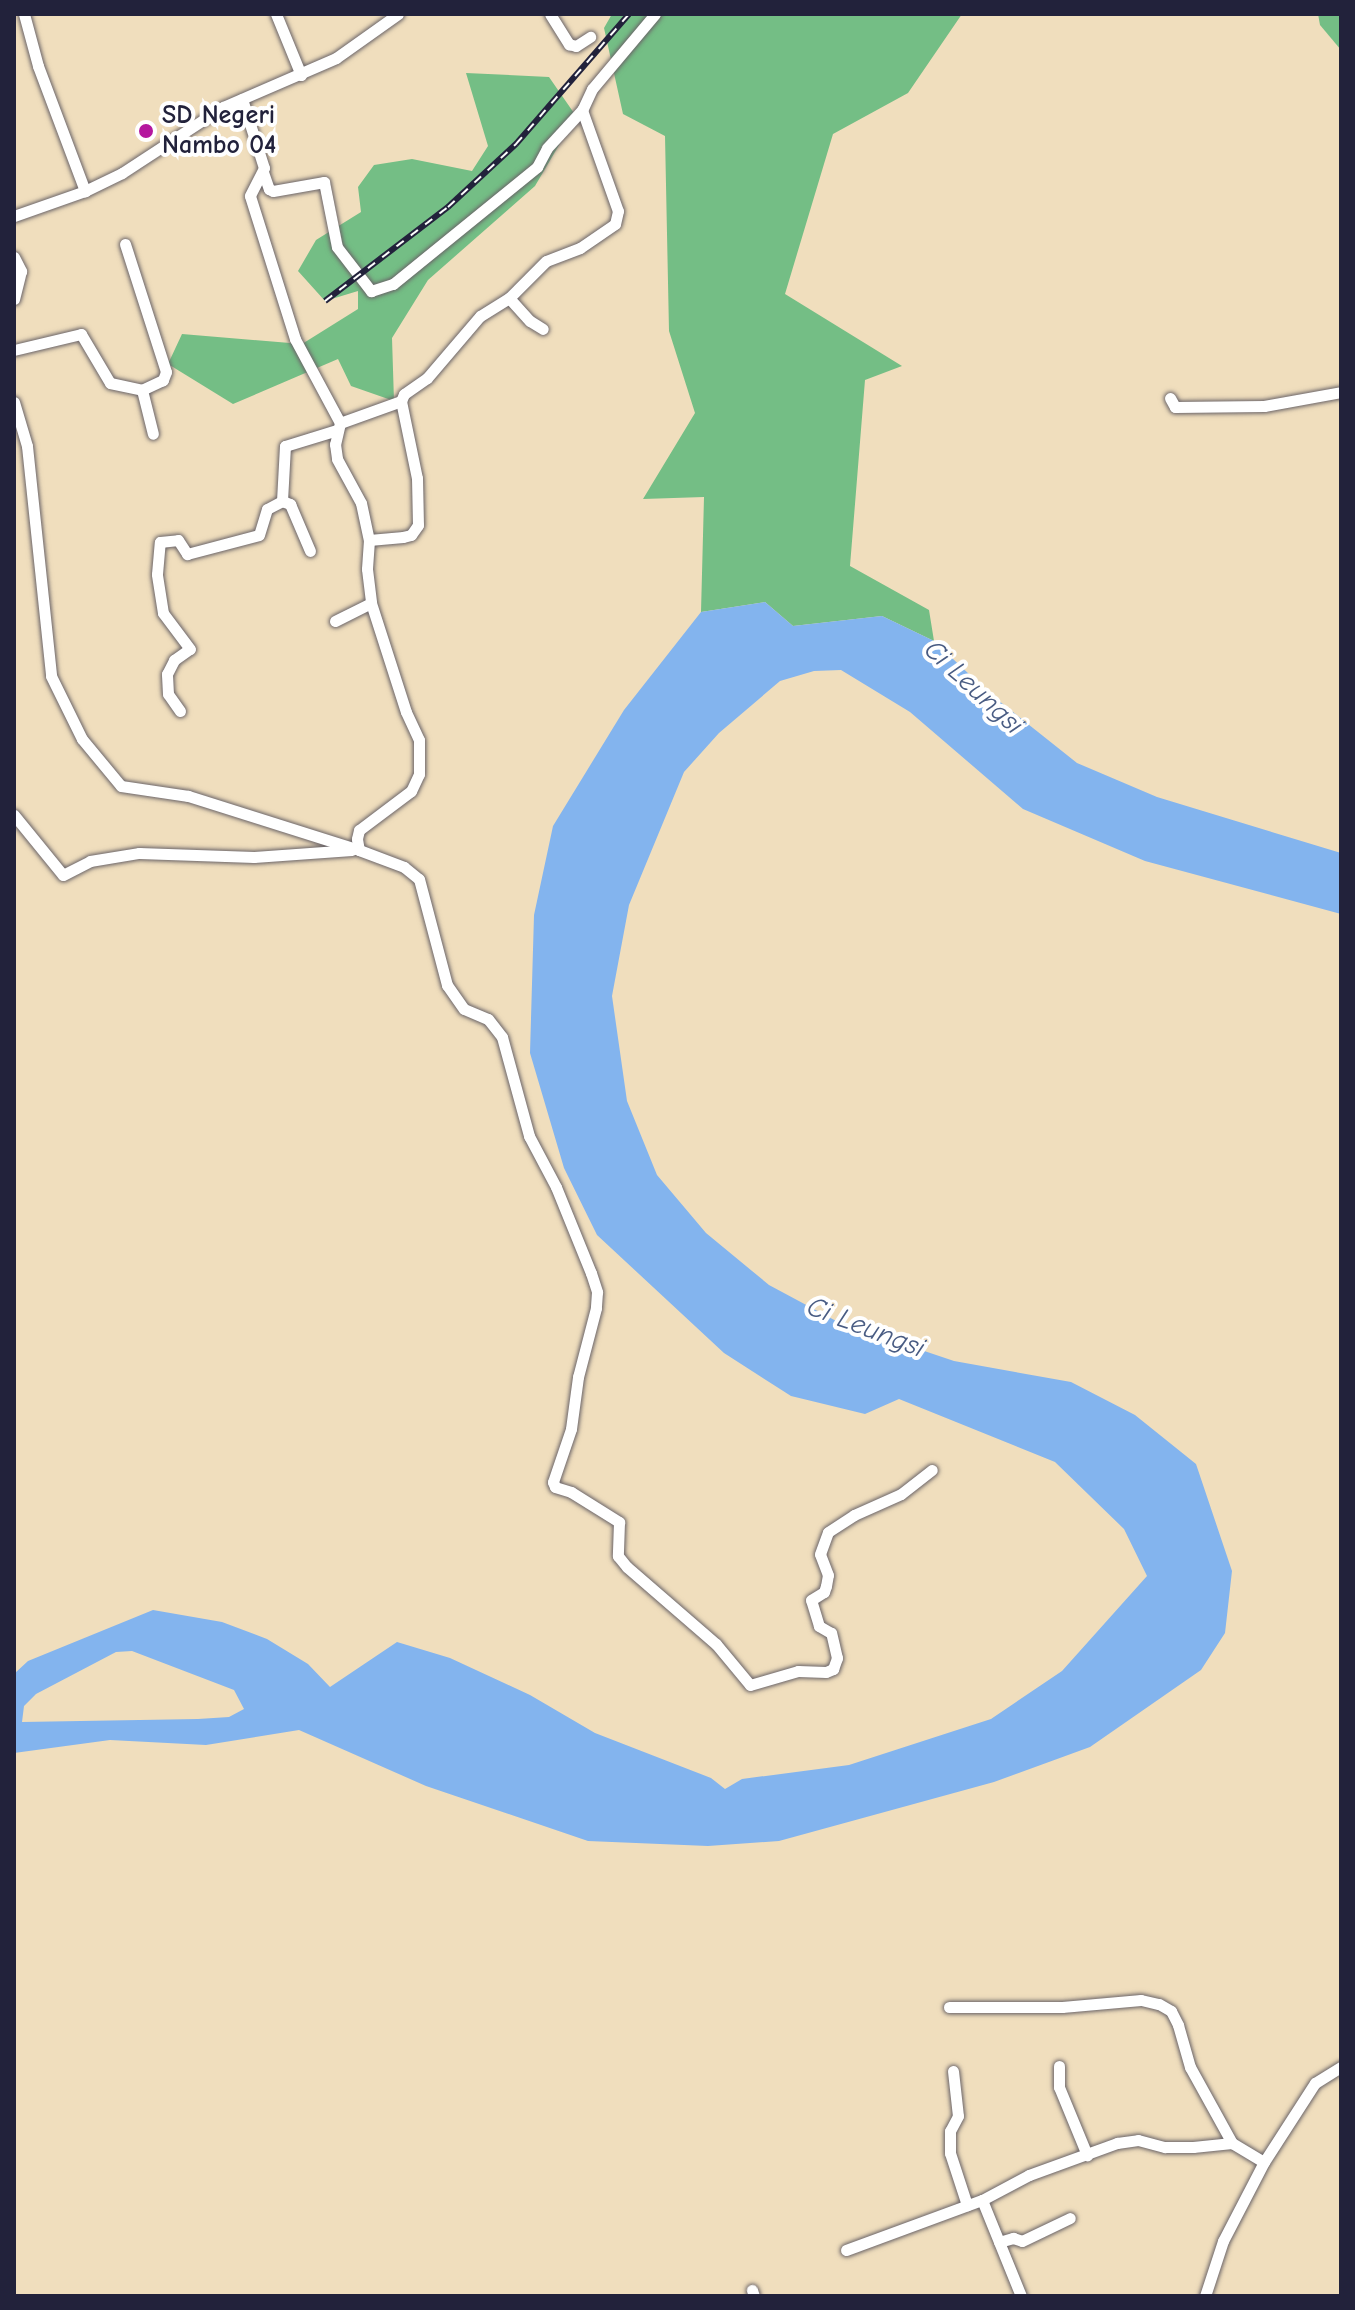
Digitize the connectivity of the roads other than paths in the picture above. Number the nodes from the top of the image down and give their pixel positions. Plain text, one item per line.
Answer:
1 (24, 14) edge
2 (276, 14) edge
3 (398, 14) edge
4 (550, 14) edge
5 (655, 14) edge
6 (590, 37) dead end
7 (301, 75) junction
8 (242, 99) junction
9 (582, 110) junction
10 (263, 172) junction
11 (85, 191) junction
12 (14, 216) edge
13 (125, 244) dead end
14 (14, 257) edge
15 (509, 298) junction
16 (14, 299) edge
17 (543, 329) dead end
18 (14, 350) edge
19 (142, 390) junction
20 (1341, 392) edge
21 (1170, 398) dead end
22 (401, 401) junction
23 (14, 402) edge
24 (338, 427) junction
25 (153, 434) dead end
26 (282, 501) junction
27 (369, 540) junction
28 (310, 551) dead end
29 (371, 603) junction
30 (335, 621) dead end
31 (180, 711) dead end
32 (14, 815) edge
33 (359, 850) junction
34 (932, 1470) dead end
35 (949, 2007) dead end
36 (1059, 2066) dead end
37 (1341, 2067) edge
38 (953, 2071) dead end
39 (1232, 2143) junction
40 (1087, 2155) junction
41 (1264, 2162) junction
42 (982, 2200) junction
43 (967, 2205) junction
44 (1070, 2218) dead end
45 (999, 2242) junction
46 (846, 2250) dead end
47 (1021, 2296) edge
48 (1205, 2296) edge

1 - 11 street
2 - 7 street
3 - 7 street
4 - 6 street
5 - 9 street
7 - 8 street
8 - 10 street
8 - 11 street
9 - 10 street
9 - 15 street
10 - 24 street
11 - 12 street
13 - 19 street
14 - 16 street
15 - 17 street
15 - 22 street
18 - 19 street
19 - 25 street
20 - 21 street
22 - 24 street
22 - 27 street
23 - 33 street
24 - 26 street
24 - 27 street
26 - 28 street
26 - 31 street
27 - 29 street
29 - 30 street
29 - 33 street
32 - 33 street
33 - 34 street
35 - 39 street
36 - 40 street
37 - 41 street
38 - 43 street
39 - 40 street
39 - 41 street
40 - 42 street
41 - 48 street
42 - 43 street
42 - 45 street
43 - 46 street
44 - 45 street
45 - 47 street

